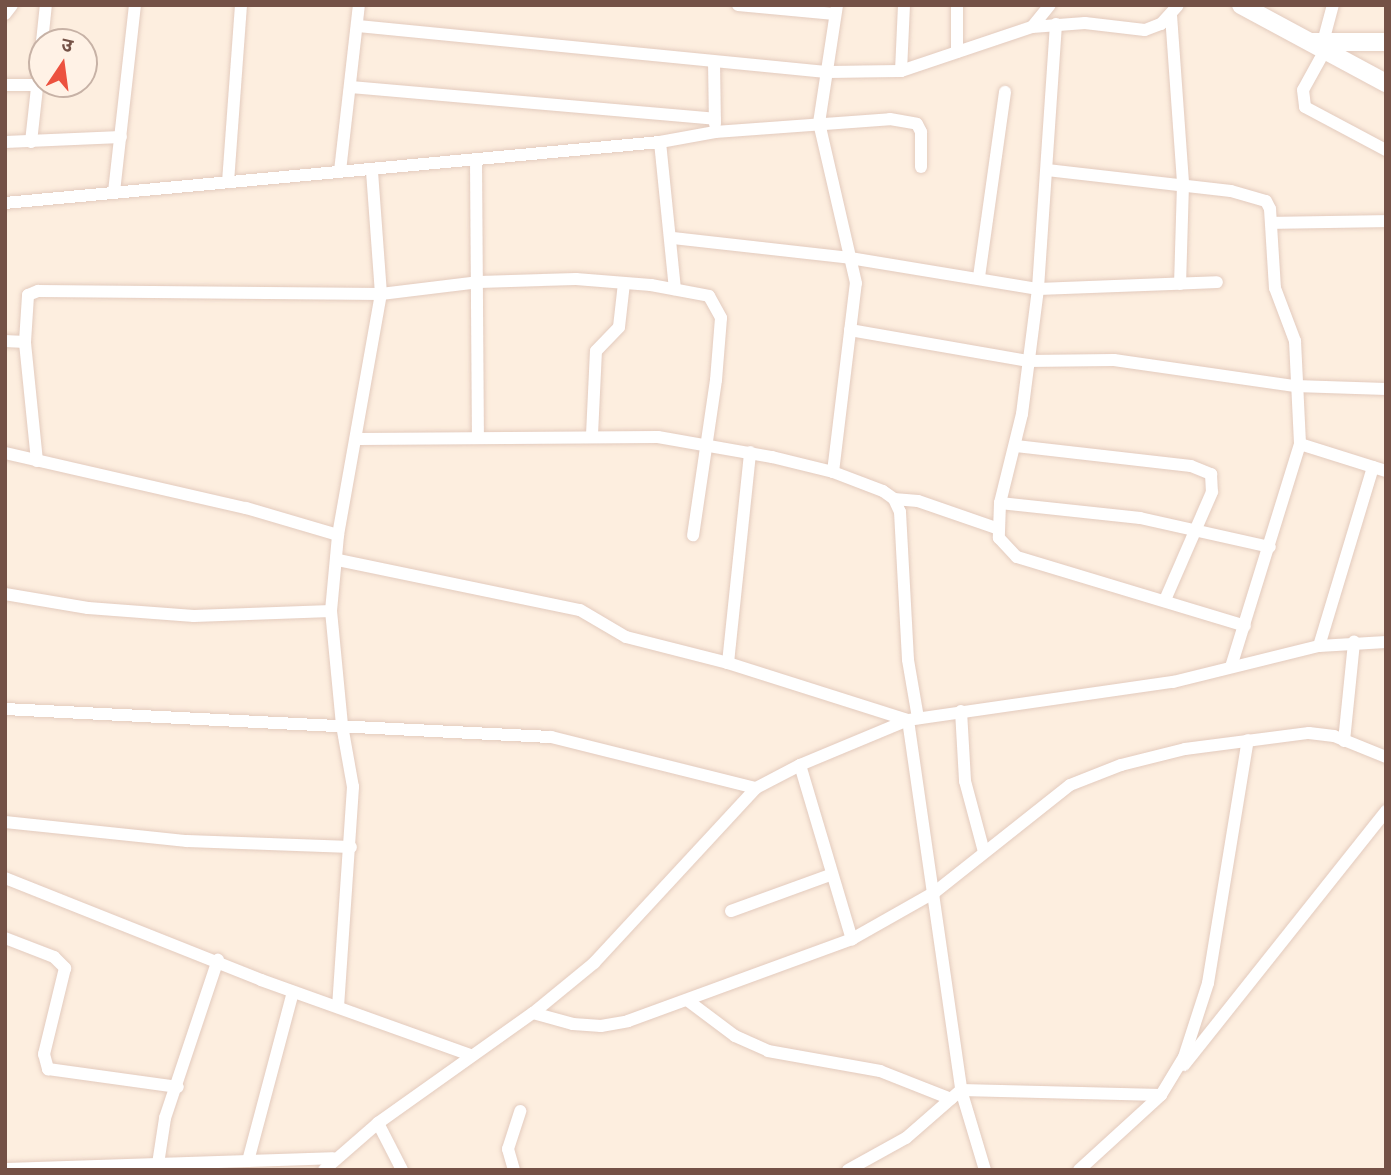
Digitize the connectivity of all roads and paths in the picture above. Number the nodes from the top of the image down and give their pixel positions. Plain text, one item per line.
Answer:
1 (12, 5) edge
2 (46, 5) edge
3 (135, 5) edge
4 (241, 5) edge
5 (359, 5) edge
6 (738, 5) edge
7 (904, 5) edge
8 (957, 5) edge
9 (1050, 5) edge
10 (1241, 5) edge
11 (1333, 5) edge
12 (836, 10) edge
13 (1175, 10) edge
14 (5, 13) edge
15 (1056, 24) junction
16 (358, 26) junction
17 (1032, 27) junction
18 (44, 28) edge
19 (1386, 42) edge
20 (1319, 45) junction
21 (957, 52) junction
22 (714, 62) junction
23 (901, 71) junction
24 (829, 72) junction
25 (1386, 83) edge
26 (5, 85) edge
27 (28, 85) edge
28 (351, 87) junction
29 (1005, 92) dead end
30 (36, 98) edge
31 (819, 123) junction
32 (715, 126) junction
33 (121, 137) junction
34 (5, 142) edge
35 (31, 142) junction
36 (660, 142) junction
37 (1386, 150) edge
38 (476, 160) junction
39 (921, 167) dead end
40 (372, 170) junction
41 (1047, 170) junction
42 (340, 171) junction
43 (228, 182) junction
44 (1183, 184) junction
45 (114, 192) junction
46 (5, 203) edge
47 (1386, 221) edge
48 (1271, 223) junction
49 (673, 238) junction
50 (850, 258) junction
51 (979, 277) junction
52 (479, 282) junction
53 (1217, 282) dead end
54 (624, 283) junction
55 (1180, 284) junction
56 (675, 289) junction
57 (1038, 289) junction
58 (381, 294) junction
59 (850, 330) junction
60 (5, 341) edge
61 (25, 342) junction
62 (1027, 361) junction
63 (1295, 386) junction
64 (1386, 389) edge
65 (592, 435) junction
66 (478, 436) junction
67 (358, 439) junction
68 (706, 442) junction
69 (1300, 444) junction
70 (1016, 446) junction
71 (750, 452) junction
72 (5, 453) edge
73 (37, 461) junction
74 (1379, 469) edge
75 (833, 472) junction
76 (894, 499) junction
77 (1000, 503) junction
78 (996, 528) junction
79 (1194, 528) junction
80 (338, 535) junction
81 (693, 535) dead end
82 (1270, 547) junction
83 (338, 560) junction
84 (5, 594) edge
85 (1165, 600) junction
86 (331, 611) junction
87 (1245, 626) junction
88 (1354, 642) junction
89 (1386, 642) edge
90 (1320, 646) junction
91 (728, 663) junction
92 (1231, 667) junction
93 (5, 709) edge
94 (961, 712) junction
95 (913, 719) junction
96 (342, 725) junction
97 (1248, 740) junction
98 (1344, 741) junction
99 (1386, 757) edge
100 (800, 765) junction
101 (757, 788) junction
102 (1386, 811) edge
103 (5, 822) edge
104 (351, 847) junction
105 (984, 852) junction
106 (830, 876) junction
107 (5, 878) edge
108 (935, 892) junction
109 (731, 911) dead end
110 (5, 938) edge
111 (852, 939) junction
112 (218, 960) junction
113 (293, 992) junction
114 (687, 1000) junction
115 (338, 1007) junction
116 (533, 1013) junction
117 (470, 1055) junction
118 (1175, 1076) junction
119 (178, 1087) junction
120 (956, 1094) junction
121 (1161, 1095) junction
122 (520, 1111) dead end
123 (378, 1123) junction
124 (333, 1158) junction
125 (248, 1161) junction
126 (158, 1164) junction
127 (80, 1168) edge
128 (5, 1169) edge
129 (324, 1170) edge
130 (402, 1170) edge
131 (514, 1170) edge
132 (848, 1170) edge
133 (985, 1170) edge
134 (1079, 1170) edge

1 - 14 street
2 - 18 street
3 - 33 street
4 - 43 street
5 - 16 street
6 - 12 street
7 - 23 street
8 - 21 street
9 - 17 street
10 - 20 street
11 - 20 street
12 - 24 street
13 - 15 street
13 - 44 street
15 - 17 street
15 - 41 street
16 - 22 street
16 - 28 street
17 - 21 street
19 - 20 street
20 - 25 street
20 - 37 street
21 - 23 street
22 - 24 street
22 - 32 street
23 - 24 street
24 - 31 street
26 - 27 street
28 - 32 street
28 - 42 street
29 - 51 street
30 - 35 street
31 - 32 street
31 - 39 street
31 - 50 street
32 - 36 street
33 - 35 street
33 - 45 street
34 - 35 street
36 - 38 street
36 - 49 street
38 - 40 street
38 - 52 street
40 - 42 street
40 - 58 street
41 - 44 street
41 - 57 street
42 - 43 street
43 - 45 street
44 - 48 street
44 - 55 street
45 - 46 street
47 - 48 street
48 - 63 street
49 - 50 street
49 - 56 street
50 - 51 street
50 - 59 street
51 - 57 street
52 - 54 street
52 - 58 street
52 - 66 street
53 - 55 street
54 - 56 street
54 - 65 street
55 - 57 street
56 - 68 street
57 - 62 street
58 - 61 street
58 - 67 street
59 - 62 street
59 - 75 street
60 - 61 street
61 - 73 street
62 - 63 street
62 - 70 street
63 - 64 street
63 - 69 street
65 - 66 street
65 - 68 street
66 - 67 street
67 - 80 street
68 - 71 street
68 - 81 street
69 - 74 street
69 - 82 street
70 - 77 street
70 - 79 street
71 - 75 street
71 - 91 street
72 - 73 street
73 - 80 street
74 - 90 street
75 - 76 street
76 - 78 street
76 - 95 street
77 - 78 street
77 - 79 street
78 - 85 street
79 - 82 street
79 - 85 street
80 - 83 street
82 - 87 street
83 - 86 street
83 - 91 street
84 - 86 street
85 - 87 street
86 - 96 street
87 - 92 street
88 - 89 street
88 - 90 street
88 - 98 street
90 - 92 street
91 - 95 street
92 - 94 street
93 - 96 street
94 - 95 street
94 - 105 street
95 - 100 street
95 - 108 street
96 - 101 street
96 - 104 street
97 - 98 street
97 - 105 street
97 - 118 street
98 - 99 street
100 - 101 street
100 - 106 street
101 - 116 street
102 - 118 street
103 - 104 street
104 - 115 street
105 - 108 street
106 - 109 street
106 - 111 street
107 - 112 street
108 - 111 street
108 - 120 street
110 - 119 street
111 - 114 street
112 - 113 street
112 - 119 street
113 - 115 street
113 - 125 street
114 - 116 street
114 - 120 street
115 - 117 street
116 - 117 street
117 - 123 street
118 - 121 street
119 - 126 street
120 - 121 street
120 - 132 street
120 - 133 street
121 - 134 street
122 - 131 street
123 - 124 street
123 - 130 street
124 - 125 street
124 - 129 street
125 - 126 street
126 - 127 street
127 - 128 street

